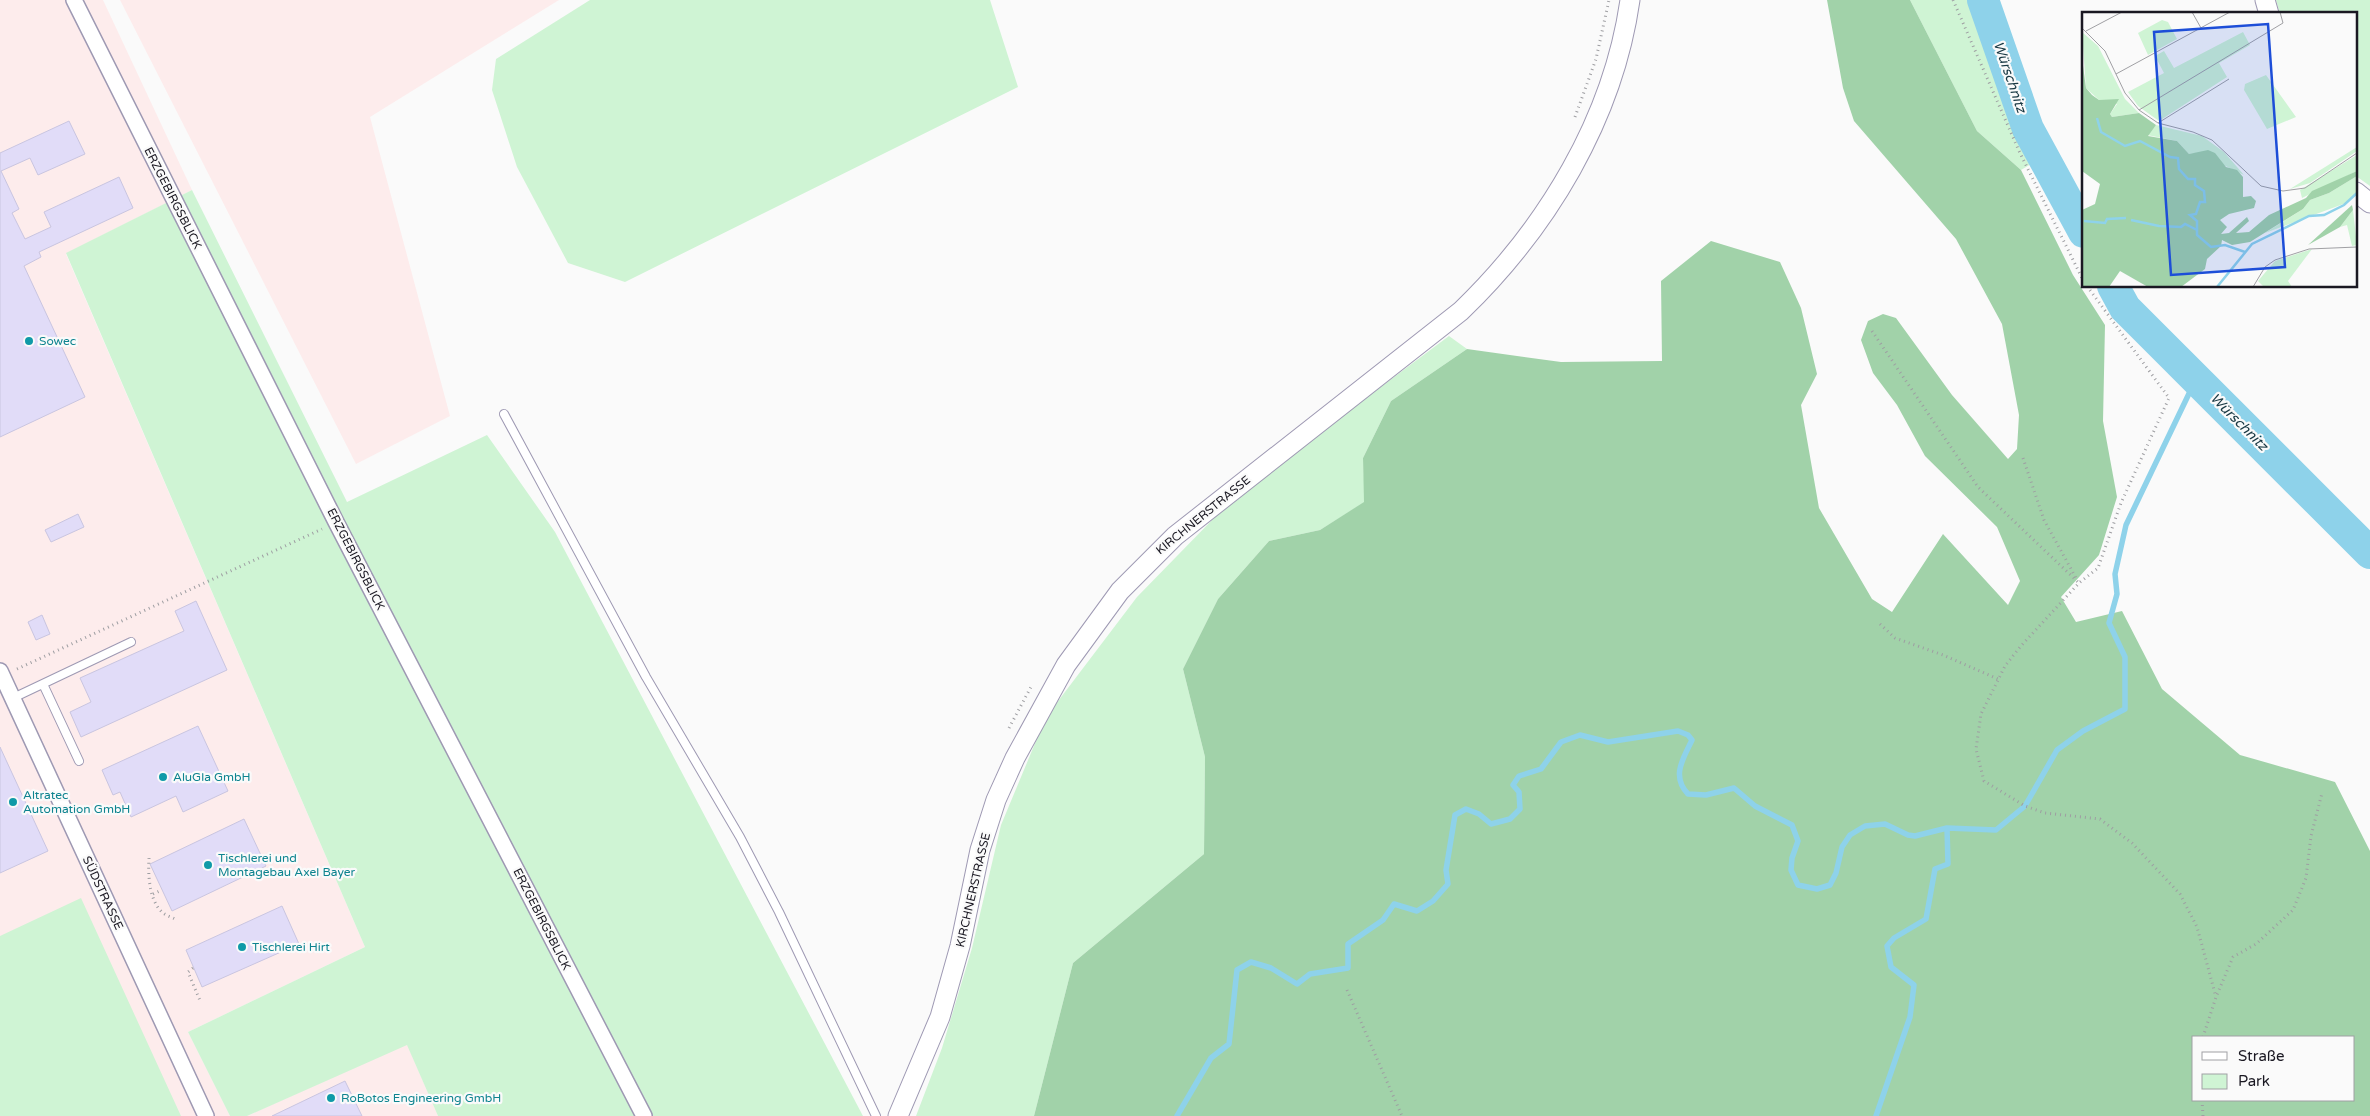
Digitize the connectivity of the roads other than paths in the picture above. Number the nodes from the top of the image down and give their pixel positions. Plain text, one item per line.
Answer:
1 (74, 0) edge
2 (1630, 0) edge
3 (2358, 194) edge
4 (2370, 203) edge
5 (504, 414) dead end
6 (131, 642) dead end
7 (1, 673) edge
8 (43, 684) junction
9 (13, 698) junction
10 (79, 761) dead end
11 (206, 1116) edge
12 (644, 1116) edge
13 (876, 1116) edge
14 (898, 1116) edge

1 - 12 street, ERZGEBIRGSBLICK
2 - 14 street, KIRCHNERSTRASSE
3 - 4 street
5 - 13 lane
6 - 8 lane
7 - 9 street, SÜDSTRASSE
8 - 9 lane
8 - 10 lane
9 - 11 street, SÜDSTRASSE

